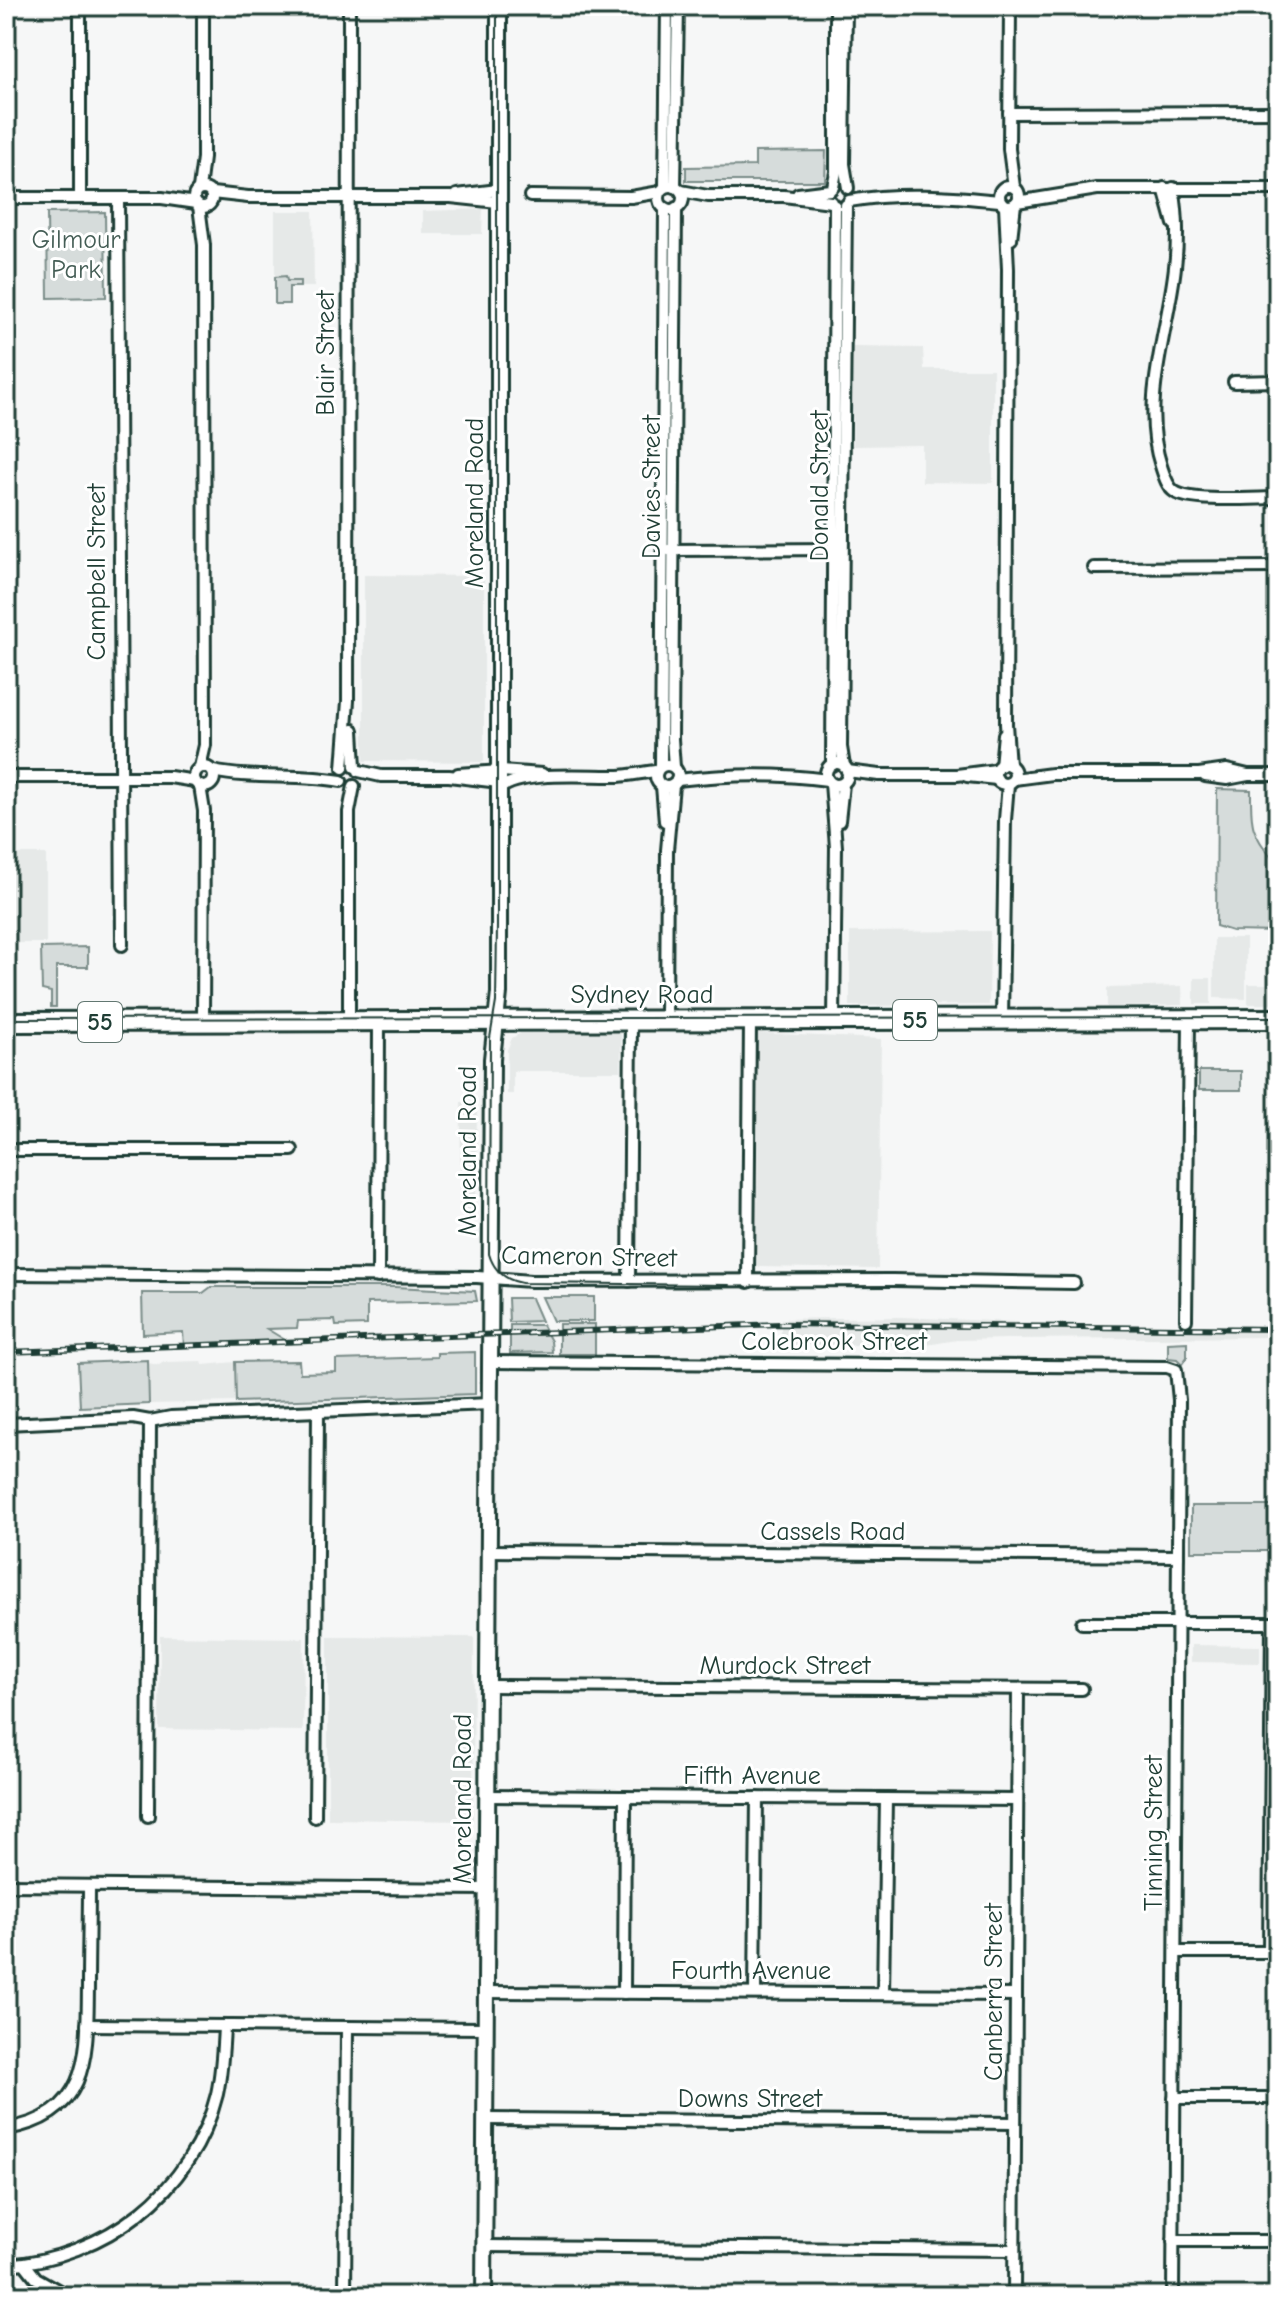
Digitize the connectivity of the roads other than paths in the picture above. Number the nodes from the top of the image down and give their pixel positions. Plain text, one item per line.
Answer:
1 (80, 6) edge
2 (203, 6) edge
3 (349, 6) edge
4 (499, 6) edge
5 (667, 6) edge
6 (678, 6) edge
7 (836, 6) edge
8 (846, 6) edge
9 (1010, 6) edge
10 (671, 63) junction
11 (1278, 112) edge
12 (1009, 113) junction
13 (832, 188) junction
14 (1169, 188) junction
15 (1278, 189) edge
16 (1009, 195) junction
17 (498, 196) junction
18 (530, 196) dead end
19 (784, 196) junction
20 (348, 197) junction
21 (670, 197) junction
22 (6, 198) edge
23 (80, 198) junction
24 (118, 198) junction
25 (204, 198) junction
26 (843, 199) junction
27 (1278, 381) edge
28 (1234, 382) dead end
29 (1278, 498) edge
30 (838, 549) junction
31 (669, 550) junction
32 (1278, 567) edge
33 (1094, 568) dead end
34 (348, 701) junction
35 (343, 768) junction
36 (1005, 774) junction
37 (829, 775) junction
38 (845, 775) junction
39 (1278, 775) edge
40 (204, 776) junction
41 (315, 776) junction
42 (667, 776) junction
43 (6, 777) edge
44 (120, 777) junction
45 (562, 777) junction
46 (352, 778) junction
47 (499, 781) junction
48 (836, 847) junction
49 (122, 945) dead end
50 (1189, 1019) junction
51 (1278, 1019) edge
52 (834, 1020) junction
53 (1002, 1020) junction
54 (203, 1021) junction
55 (349, 1021) junction
56 (379, 1021) junction
57 (496, 1021) junction
58 (631, 1021) junction
59 (666, 1021) junction
60 (750, 1021) junction
61 (6, 1022) edge
62 (6, 1150) edge
63 (292, 1150) dead end
64 (6, 1274) edge
65 (378, 1277) junction
66 (491, 1277) junction
67 (629, 1281) junction
68 (748, 1282) junction
69 (1074, 1283) dead end
70 (1186, 1320) dead end
71 (490, 1362) junction
72 (1176, 1370) joint
73 (490, 1404) junction
74 (318, 1411) junction
75 (150, 1421) junction
76 (6, 1424) edge
77 (489, 1551) junction
78 (1178, 1556) junction
79 (1275, 1622) edge
80 (1082, 1623) dead end
81 (1177, 1623) junction
82 (488, 1686) junction
83 (1018, 1689) junction
84 (1082, 1689) dead end
85 (487, 1796) junction
86 (625, 1797) junction
87 (757, 1798) junction
88 (886, 1799) junction
89 (1017, 1800) junction
90 (148, 1816) dead end
91 (315, 1817) dead end
92 (6, 1885) edge
93 (89, 1886) junction
94 (486, 1889) junction
95 (1176, 1952) junction
96 (1274, 1952) edge
97 (485, 1992) junction
98 (624, 1993) junction
99 (755, 1993) junction
100 (883, 1994) junction
101 (1016, 1995) junction
102 (87, 2025) junction
103 (224, 2026) junction
104 (347, 2027) junction
105 (485, 2028) junction
106 (1174, 2098) junction
107 (1278, 2098) edge
108 (485, 2119) junction
109 (1015, 2123) junction
110 (6, 2129) edge
111 (1173, 2241) junction
112 (1278, 2241) edge
113 (484, 2246) junction
114 (1014, 2250) junction
115 (25, 2264) junction
116 (6, 2265) edge
117 (68, 2296) edge
118 (345, 2296) edge
119 (484, 2296) edge
120 (1014, 2296) edge
121 (1173, 2296) edge

1 - 23 street
2 - 25 street
3 - 20 street, Blair Street
4 - 17 main road, Moreland Road
5 - 10 street, Davies Street
6 - 10 street, Davies Street
7 - 13 street
8 - 26 street, Donald Street
9 - 12 street
10 - 21 street, Davies Street
11 - 12 street
12 - 16 street
13 - 19 street
13 - 26 street
13 - 26 street
14 - 15 street
14 - 16 street
14 - 29 street
16 - 26 street
16 - 36 street
17 - 20 street
17 - 47 main road, Moreland Road
18 - 21 street
19 - 21 street
19 - 26 street
20 - 25 street
20 - 34 street, Blair Street
21 - 31 street, Davies Street
22 - 23 street
23 - 24 street
24 - 25 street
24 - 44 street, Campbell Street
25 - 40 street
26 - 30 street, Donald Street
27 - 28 street
30 - 31 street
30 - 37 street, Donald Street
30 - 38 street, Donald Street
31 - 42 street, Davies Street
32 - 33 street
34 - 35 street, Blair Street
34 - 46 street, Blair Street
35 - 41 street
35 - 46 street, Blair Street
36 - 38 street
36 - 39 street
36 - 53 street
37 - 38 street
37 - 38 street
37 - 42 street
37 - 48 street, Donald Street
38 - 48 street, Donald Street
40 - 41 street
40 - 44 street
40 - 54 street
41 - 46 street
42 - 45 street
42 - 59 street, Davies Street
43 - 44 street
44 - 49 street, Campbell Street
45 - 47 street
45 - 47 street
46 - 47 street
46 - 55 street, Blair Street
47 - 57 main road, Moreland Road
48 - 52 street, Donald Street
50 - 51 highway, Sydney Road / 55
50 - 53 highway, Sydney Road / 55
50 - 70 street
52 - 53 highway, Sydney Road / 55
52 - 60 highway, Sydney Road / 55
54 - 55 highway, Sydney Road / 55
54 - 61 highway, Sydney Road / 55
55 - 56 highway, Sydney Road / 55
56 - 57 highway, Sydney Road / 55
56 - 65 street
57 - 58 highway, Sydney Road / 55
57 - 66 main road, Moreland Road
58 - 59 highway, Sydney Road / 55
58 - 67 street
59 - 60 highway, Sydney Road / 55
60 - 68 street
62 - 63 street
64 - 65 street, Cameron Street
65 - 66 street, Cameron Street
66 - 67 street, Cameron Street
66 - 71 main road, Moreland Road
67 - 68 street, Cameron Street
68 - 69 street, Cameron Street
71 - 72 street, Colebrook Street
71 - 73 main road, Moreland Road
72 - 78 street, Tinning Street
73 - 74 street
73 - 77 main road, Moreland Road
74 - 75 street
74 - 91 street
75 - 76 street
75 - 90 street
77 - 78 street, Cassels Road
77 - 82 main road, Moreland Road
78 - 81 street, Tinning Street
79 - 81 street
79 - 96 street
80 - 81 street
81 - 95 street, Tinning Street
82 - 83 street, Murdock Street
82 - 85 main road, Moreland Road
83 - 84 street, Murdock Street
83 - 89 street, Canberra Street
85 - 86 street, Fifth Avenue
85 - 94 main road, Moreland Road
86 - 87 street, Fifth Avenue
86 - 98 street
87 - 88 street, Fifth Avenue
87 - 99 street
88 - 89 street, Fifth Avenue
88 - 100 street
89 - 101 street, Canberra Street
92 - 93 street
93 - 94 street
93 - 102 street
94 - 97 main road, Moreland Road
95 - 96 street
95 - 106 street, Tinning Street
97 - 98 street, Fourth Avenue
97 - 105 main road, Moreland Road
98 - 99 street, Fourth Avenue
99 - 100 street, Fourth Avenue
100 - 101 street, Fourth Avenue
101 - 109 street, Canberra Street
102 - 103 street
102 - 110 street
103 - 104 street
103 - 115 street
104 - 105 street
104 - 118 street
105 - 108 main road, Moreland Road
106 - 107 street
106 - 111 street, Tinning Street
108 - 109 street, Downs Street
108 - 113 main road, Moreland Road
109 - 114 street, Canberra Street
111 - 112 street
111 - 121 street, Tinning Street
113 - 114 street
113 - 119 main road, Moreland Road
114 - 120 street, Canberra Street
115 - 116 street
115 - 117 street

